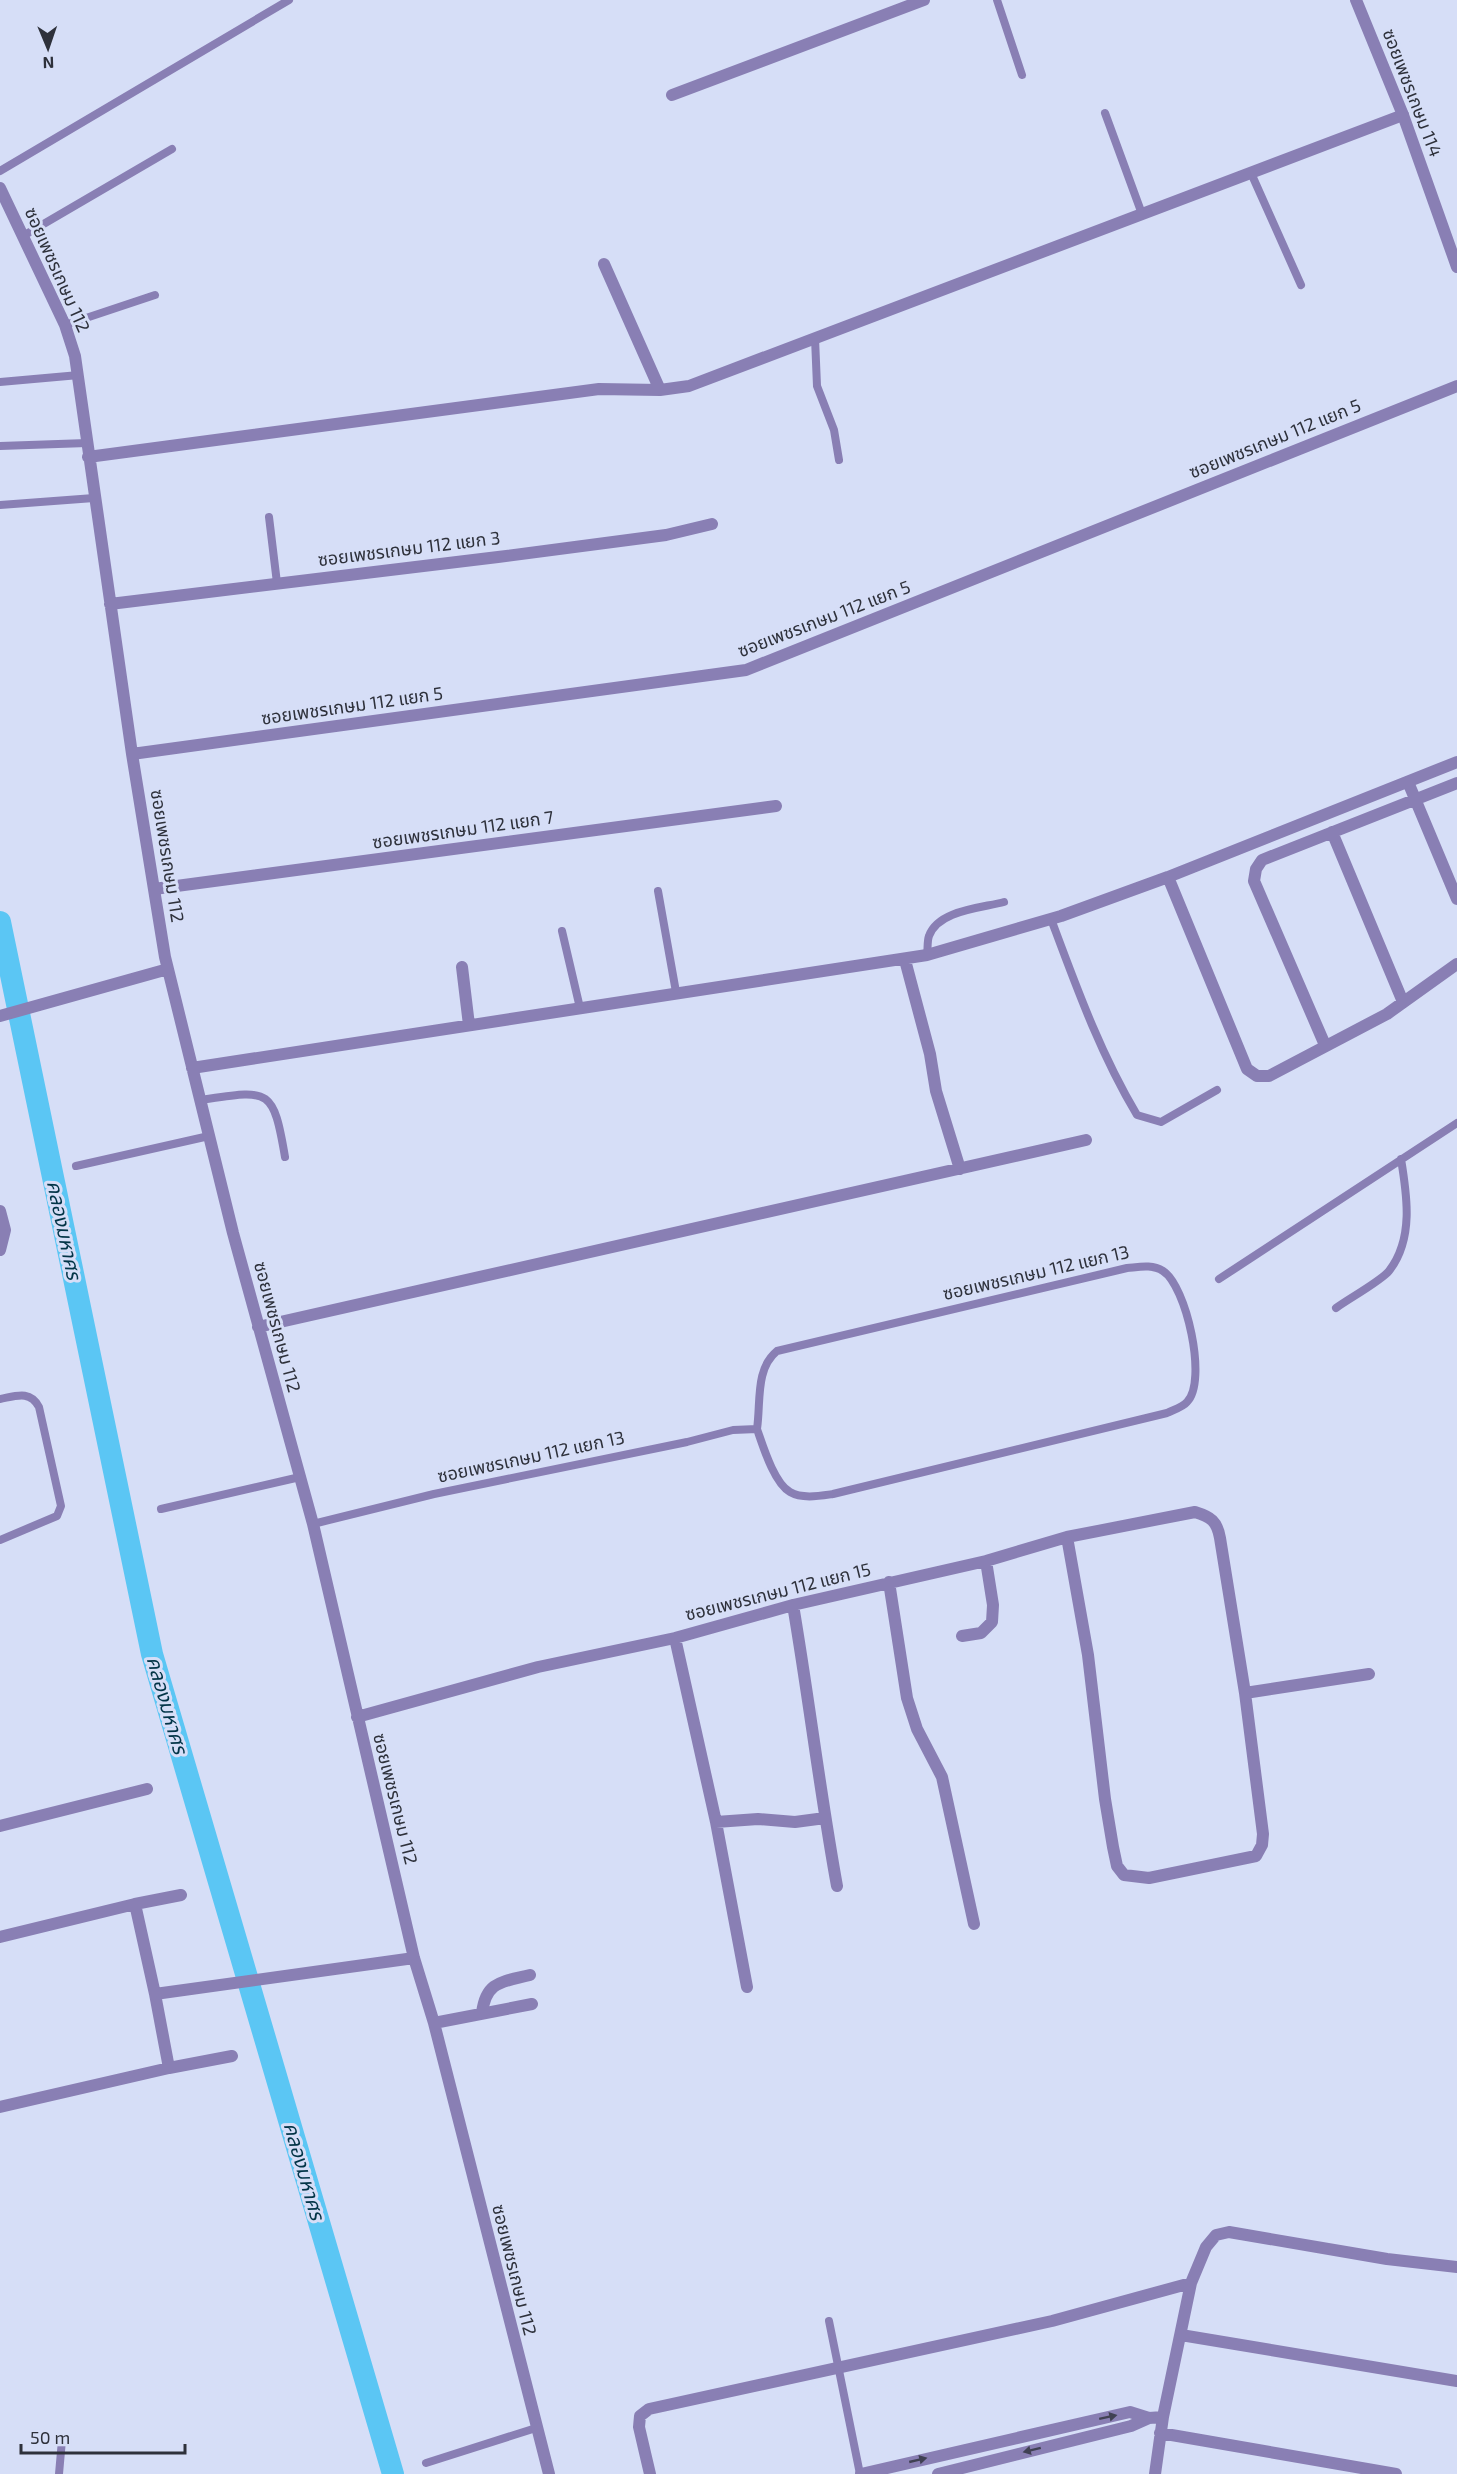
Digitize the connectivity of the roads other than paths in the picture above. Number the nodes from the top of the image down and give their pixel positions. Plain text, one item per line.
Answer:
1 (289, 0) edge
2 (924, 0) edge
3 (997, 0) edge
4 (1356, 0) edge
5 (1022, 75) dead end
6 (672, 95) dead end
7 (1105, 113) dead end
8 (1403, 115) junction
9 (172, 149) dead end
10 (0, 171) edge
11 (1251, 173) junction
12 (0, 188) edge
13 (1142, 214) junction
14 (23, 236) junction
15 (604, 264) dead end
16 (1457, 267) edge
17 (1300, 285) dead end
18 (155, 296) dead end
19 (65, 325) junction
20 (815, 338) junction
21 (79, 375) junction
22 (0, 382) edge
23 (1457, 386) edge
24 (660, 390) junction
25 (87, 443) junction
26 (0, 446) edge
27 (88, 457) junction
28 (839, 460) dead end
29 (94, 498) junction
30 (0, 505) edge
31 (269, 517) dead end
32 (712, 524) dead end
33 (277, 583) junction
34 (110, 604) junction
35 (132, 754) junction
36 (1457, 762) edge
37 (1408, 782) junction
38 (1457, 783) edge
39 (1415, 800) junction
40 (776, 806) dead end
41 (1332, 832) junction
42 (1168, 877) junction
43 (154, 889) junction
44 (658, 891) dead end
45 (1457, 898) edge
46 (1004, 902) dead end
47 (1051, 919) junction
48 (562, 931) dead end
49 (927, 955) junction
50 (905, 960) junction
51 (1457, 964) edge
52 (462, 967) dead end
53 (168, 969) junction
54 (676, 992) junction
55 (1403, 1002) junction
56 (580, 1008) junction
57 (0, 1016) edge
58 (469, 1025) junction
59 (1325, 1045) junction
60 (192, 1068) junction
61 (1217, 1090) dead end
62 (200, 1100) junction
63 (1457, 1123) edge
64 (209, 1136) junction
65 (1086, 1140) dead end
66 (285, 1157) dead end
67 (1401, 1159) junction
68 (76, 1166) dead end
69 (960, 1169) junction
70 (0, 1211) edge
71 (0, 1250) edge
72 (1219, 1278) dead end
73 (1336, 1308) dead end
74 (258, 1327) junction
75 (0, 1399) edge
76 (757, 1429) junction
77 (300, 1478) junction
78 (161, 1509) dead end
79 (313, 1524) junction
80 (1067, 1537) junction
81 (0, 1540) edge
82 (986, 1561) junction
83 (889, 1582) junction
84 (794, 1605) junction
85 (962, 1636) dead end
86 (675, 1638) junction
87 (1370, 1674) dead end
88 (1245, 1694) junction
89 (357, 1717) junction
90 (147, 1789) dead end
91 (825, 1818) junction
92 (716, 1822) junction
93 (0, 1826) edge
94 (837, 1886) dead end
95 (181, 1894) dead end
96 (135, 1904) junction
97 (974, 1924) dead end
98 (0, 1937) edge
99 (414, 1958) junction
100 (530, 1975) dead end
101 (747, 1987) dead end
102 (155, 1994) junction
103 (532, 2004) dead end
104 (482, 2013) junction
105 (434, 2023) junction
106 (232, 2056) dead end
107 (169, 2068) junction
108 (0, 2107) edge
109 (1457, 2267) edge
110 (1191, 2283) junction
111 (829, 2321) dead end
112 (1182, 2335) junction
113 (838, 2367) junction
114 (1457, 2381) edge
115 (1162, 2417) junction
116 (1149, 2418) junction
117 (536, 2428) junction
118 (1160, 2433) junction
119 (62, 2440) dead end
120 (426, 2463) dead end
121 (59, 2474) edge
122 (549, 2474) edge
123 (650, 2474) edge
124 (861, 2474) edge
125 (938, 2474) edge
126 (1155, 2474) edge
127 (1396, 2474) edge

1 - 10 lane
2 - 6 street
3 - 5 lane
4 - 8 street, ซอยเพชรเกษม 114
7 - 13 lane
8 - 11 street
8 - 16 street, ซอยเพชรเกษม 114
9 - 14 lane
11 - 13 street
11 - 17 lane
12 - 14 street, ซอยเพชรเกษม 112
13 - 20 street
14 - 19 street, ซอยเพชรเกษม 112
15 - 24 street
18 - 19 lane
19 - 21 street, ซอยเพชรเกษม 112
20 - 24 street
20 - 28 lane
21 - 22 lane
21 - 25 street, ซอยเพชรเกษม 112
23 - 35 street, ซอยเพชรเกษม 112 แยก 5
24 - 27 street
25 - 26 lane
25 - 27 street, ซอยเพชรเกษม 112
27 - 29 street, ซอยเพชรเกษม 112
29 - 30 lane
29 - 34 street, ซอยเพชรเกษม 112
31 - 33 lane
32 - 33 street, ซอยเพชรเกษม 112 แยก 3
33 - 34 street, ซอยเพชรเกษม 112 แยก 3
34 - 35 street, ซอยเพชรเกษม 112
35 - 43 street, ซอยเพชรเกษม 112
36 - 37 street
37 - 39 street
37 - 42 street
38 - 39 street
39 - 41 street
39 - 45 street
40 - 43 street, ซอยเพชรเกษม 112 แยก 7
41 - 55 street
41 - 59 street
42 - 47 street
42 - 59 street
43 - 53 street, ซอยเพชรเกษม 112
44 - 54 lane
46 - 49 lane
47 - 49 street
47 - 61 lane
48 - 56 lane
49 - 50 street
50 - 54 street
50 - 69 street
51 - 55 street
52 - 58 street
53 - 57 street
53 - 60 street, ซอยเพชรเกษม 112
54 - 56 street
55 - 59 street
56 - 58 street
58 - 60 street
60 - 62 street, ซอยเพชรเกษม 112
62 - 64 street, ซอยเพชรเกษม 112
62 - 66 lane
63 - 67 lane
64 - 68 lane
64 - 74 street, ซอยเพชรเกษม 112
65 - 69 street
67 - 72 lane
67 - 73 lane
69 - 74 street
70 - 71 street
74 - 77 street, ซอยเพชรเกษม 112
75 - 81 lane
76 - 76 lane, ซอยเพชรเกษม 112 แยก 13
76 - 79 lane, ซอยเพชรเกษม 112 แยก 13
77 - 78 lane
77 - 79 street, ซอยเพชรเกษม 112
79 - 89 street, ซอยเพชรเกษม 112
80 - 82 street, ซอยเพชรเกษม 112 แยก 15
80 - 88 street, ซอยเพชรเกษม 112 แยก 15
80 - 88 street
82 - 83 street, ซอยเพชรเกษม 112 แยก 15
82 - 85 street
83 - 84 street, ซอยเพชรเกษม 112 แยก 15
83 - 97 street
84 - 86 street, ซอยเพชรเกษม 112 แยก 15
84 - 91 street
86 - 89 street, ซอยเพชรเกษม 112 แยก 15
86 - 92 street
87 - 88 street
89 - 99 street, ซอยเพชรเกษม 112
90 - 93 street
91 - 92 street
91 - 94 street
92 - 101 street
95 - 96 street
96 - 98 street
96 - 102 street
99 - 102 street
99 - 105 street, ซอยเพชรเกษม 112
100 - 104 street
102 - 107 street
103 - 104 street
104 - 105 street
105 - 117 street, ซอยเพชรเกษม 112
106 - 107 street
107 - 108 street
109 - 110 street
110 - 112 street
110 - 113 street
111 - 113 lane
112 - 114 street
112 - 115 street
113 - 123 street
113 - 124 lane
115 - 116 street
115 - 118 street
124 -> 116 street
116 -> 125 street
117 - 120 lane
117 - 122 street, ซอยเพชรเกษม 112
118 - 126 street
118 - 127 street
119 - 121 lane

